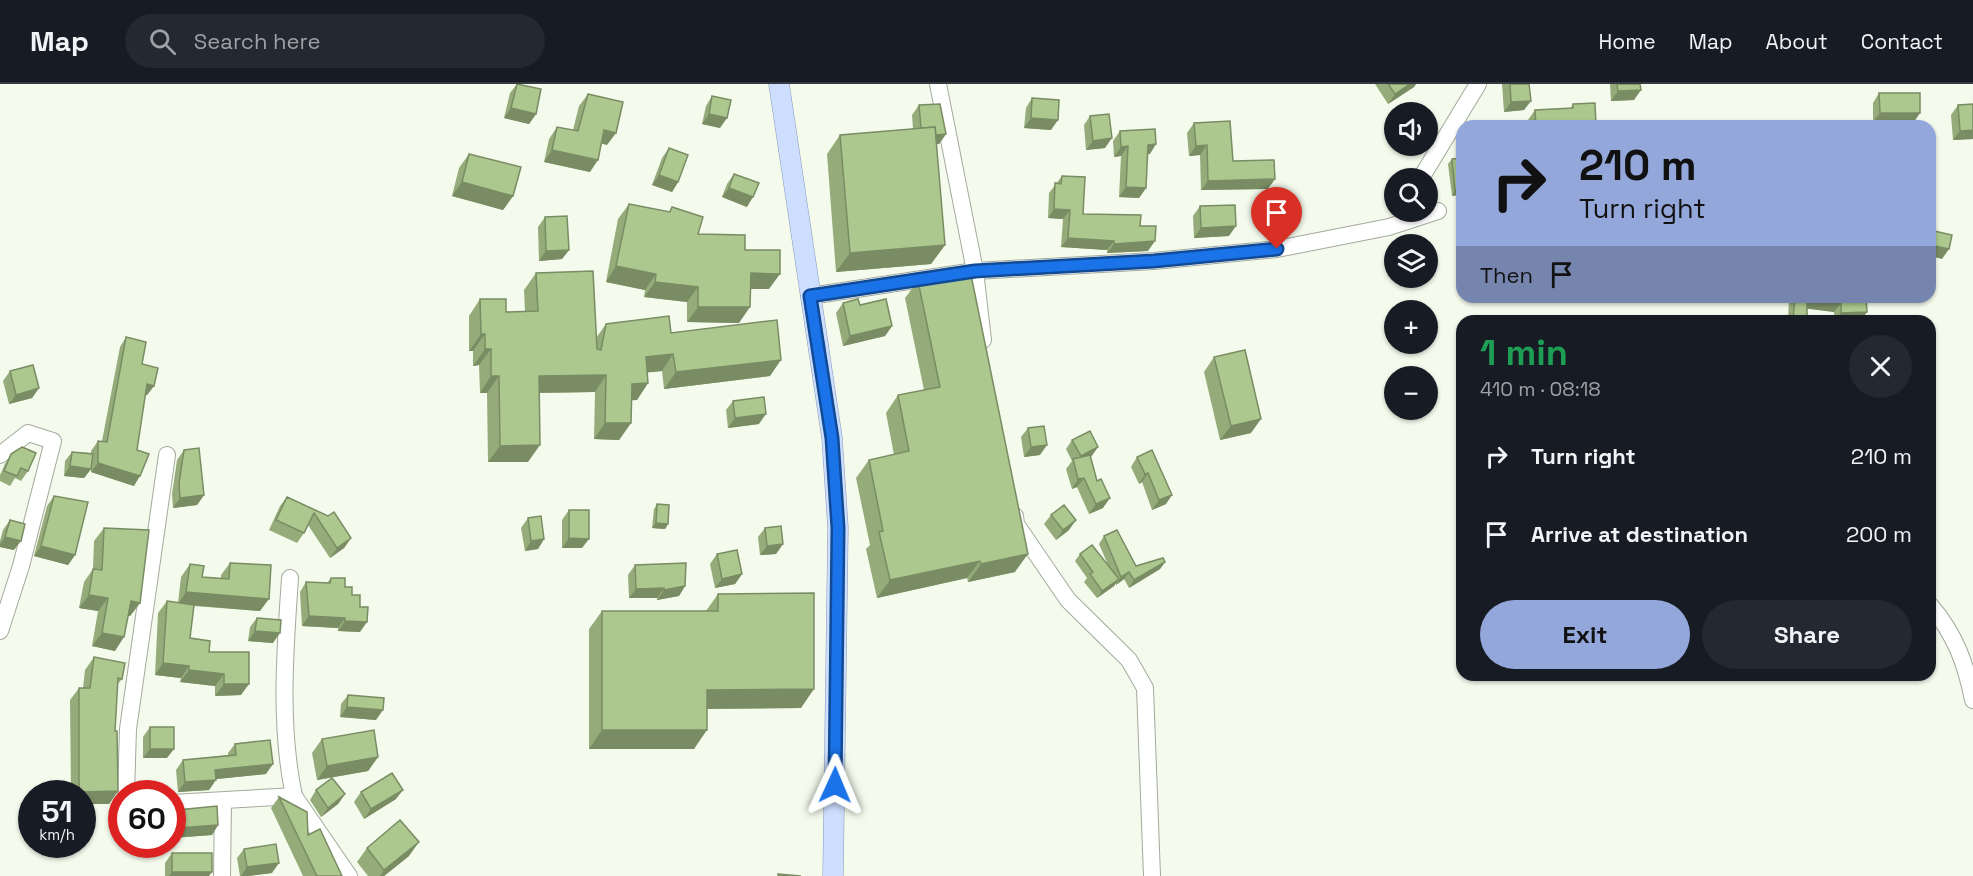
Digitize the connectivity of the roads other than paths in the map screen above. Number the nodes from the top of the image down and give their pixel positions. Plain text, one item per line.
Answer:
1 (779, 84) edge
2 (938, 84) edge
3 (1478, 84) edge
4 (1426, 168) edge
5 (1392, 222) edge
6 (1402, 222) edge
7 (1389, 226) junction
8 (975, 271) junction
9 (810, 296) junction
10 (987, 359) edge
11 (0, 455) edge
12 (167, 455) dead end
13 (1013, 502) edge
14 (290, 578) dead end
15 (1936, 612) edge
16 (0, 631) edge
17 (1973, 700) edge
18 (126, 780) edge
19 (294, 796) junction
20 (223, 801) junction
21 (186, 802) edge
22 (222, 876) edge
23 (348, 876) edge
24 (833, 876) edge
25 (1152, 876) edge

1 - 9 main road
2 - 8 street
3 - 4 street
5 - 7 street
6 - 7 street
7 - 8 street
8 - 9 street
8 - 10 street
9 - 24 main road
11 - 16 street
12 - 18 street
13 - 25 street
14 - 19 street
15 - 17 street
19 - 20 street
19 - 23 street
20 - 21 street
20 - 22 street

